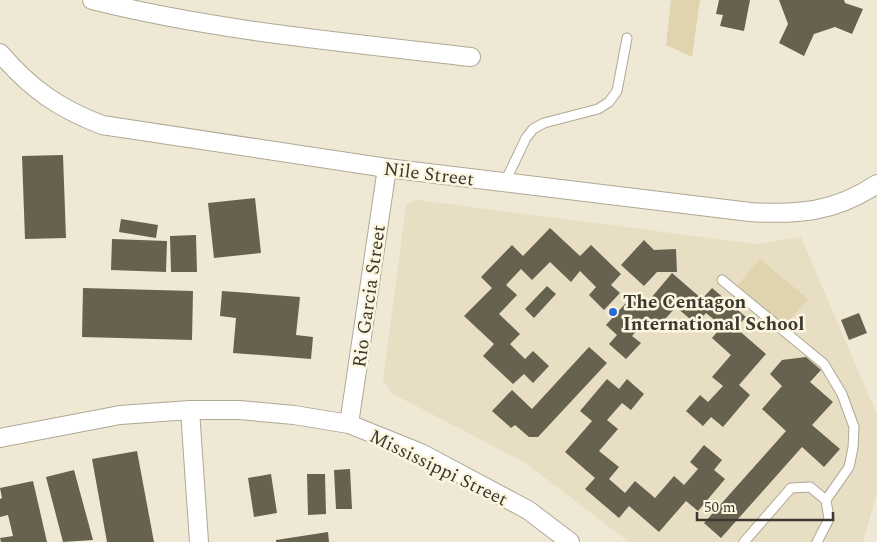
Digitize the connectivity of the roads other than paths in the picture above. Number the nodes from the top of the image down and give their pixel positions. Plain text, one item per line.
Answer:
1 (92, 0) edge
2 (627, 38) dead end
3 (0, 53) edge
4 (471, 58) dead end
5 (387, 168) junction
6 (505, 182) junction
7 (877, 184) edge
8 (722, 280) dead end
9 (190, 410) junction
10 (349, 424) junction
11 (0, 438) edge
12 (826, 500) junction
13 (199, 542) edge
14 (570, 542) edge
15 (744, 542) edge
16 (817, 542) edge

1 - 4 street
2 - 6 lane
3 - 5 street, Nile Street
5 - 6 street, Nile Street
5 - 10 street, Rio Garcia Street
6 - 7 street, Nile Street
8 - 12 lane
9 - 10 street, Mississippi Street
9 - 11 street, Mississippi Street
9 - 13 street
10 - 14 street, Mississippi Street
12 - 15 lane
12 - 16 lane

